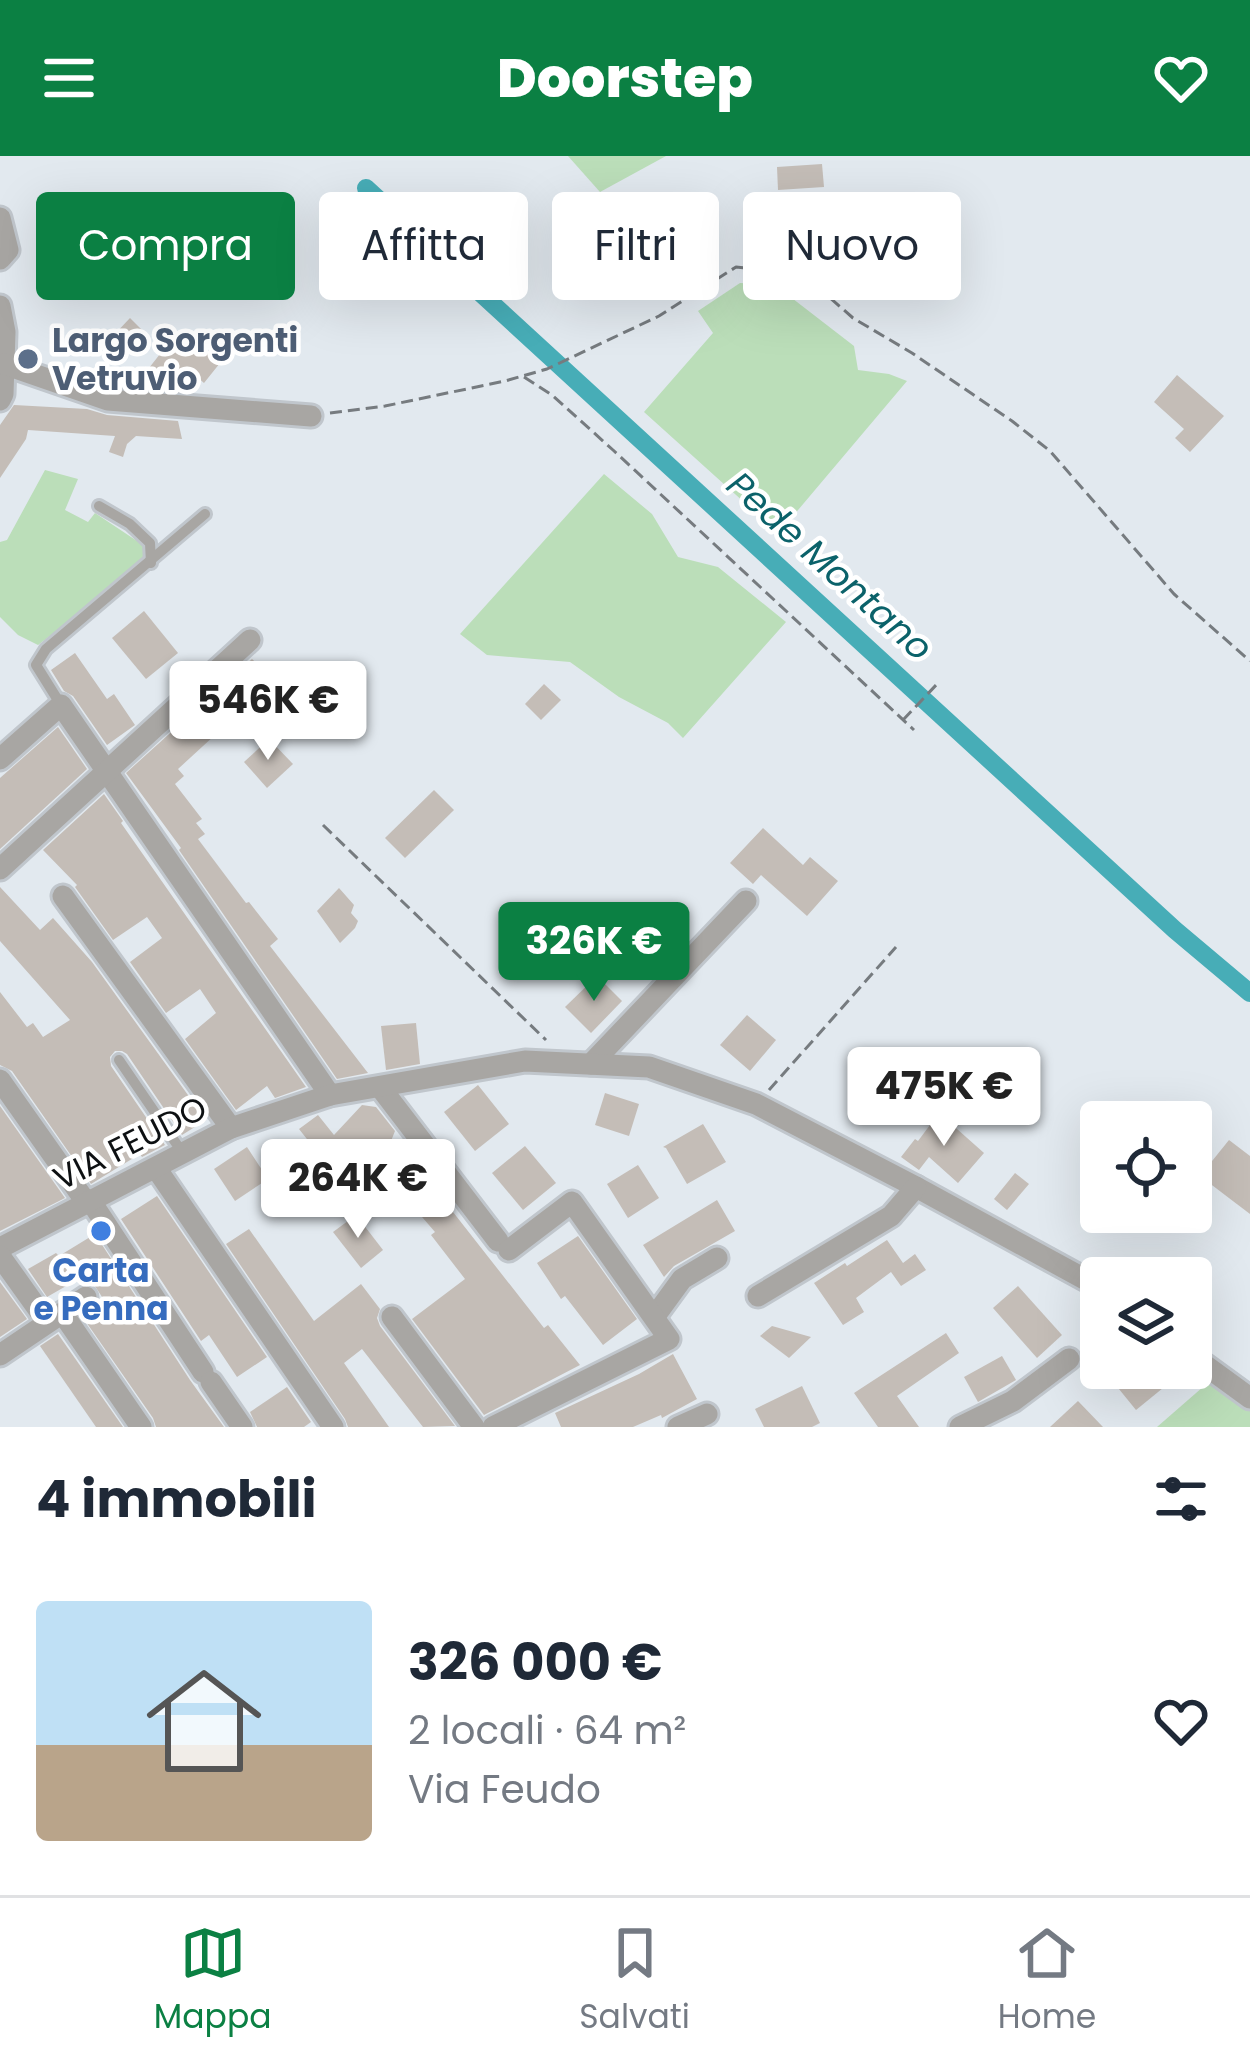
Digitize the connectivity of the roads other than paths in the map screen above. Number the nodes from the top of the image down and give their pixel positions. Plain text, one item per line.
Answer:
1 (0, 218) edge
2 (0, 260) edge
3 (0, 306) edge
4 (2, 363) edge
5 (0, 400) edge
6 (311, 416) road end
7 (99, 506) dead end
8 (206, 514) dead end
9 (151, 563) junction
10 (250, 640) dead end
11 (62, 705) junction
12 (0, 759) edge
13 (109, 771) junction
14 (0, 869) edge
15 (63, 896) dead end
16 (746, 901) dead end
17 (119, 1060) dead end
18 (591, 1064) junction
19 (0, 1080) edge
20 (380, 1087) junction
21 (330, 1095) junction
22 (231, 1128) junction
23 (182, 1152) junction
24 (156, 1168) junction
25 (916, 1187) junction
26 (88, 1201) junction
27 (0, 1252) edge
28 (717, 1258) dead end
29 (1080, 1277) edge
30 (86, 1297) dead end
31 (758, 1297) dead end
32 (51, 1313) junction
33 (655, 1316) junction
34 (392, 1318) dead end
35 (0, 1355) edge
36 (1069, 1359) dead end
37 (1212, 1370) edge
38 (1250, 1398) edge
39 (707, 1414) dead end
40 (527, 1421) edge
41 (141, 1427) edge
42 (242, 1427) edge
43 (333, 1427) edge
44 (474, 1427) edge
45 (493, 1427) edge
46 (677, 1427) edge
47 (960, 1427) edge

1 - 2 street
3 - 4 street
4 - 5 street
4 - 6 street
7 - 9 lane
8 - 9 lane
9 - 11 lane
10 - 13 street
11 - 12 street
11 - 13 street
13 - 14 street
13 - 21 street
15 - 22 street
16 - 18 street
17 - 23 lane
18 - 20 street, VIA FEUDO
18 - 25 street, VIA FEUDO
19 - 26 street
20 - 21 street, VIA FEUDO
20 - 33 street
21 - 22 street, VIA FEUDO
22 - 23 street, VIA FEUDO
23 - 24 street, VIA FEUDO
24 - 26 street, VIA FEUDO
24 - 43 street
25 - 29 street, VIA FEUDO
25 - 31 street
26 - 27 street, VIA FEUDO
26 - 42 street
27 - 32 street
28 - 33 street
30 - 32 street
32 - 35 street
32 - 41 street
33 - 40 street
34 - 44 street
36 - 47 street
37 - 38 street
39 - 46 street
40 - 45 street

